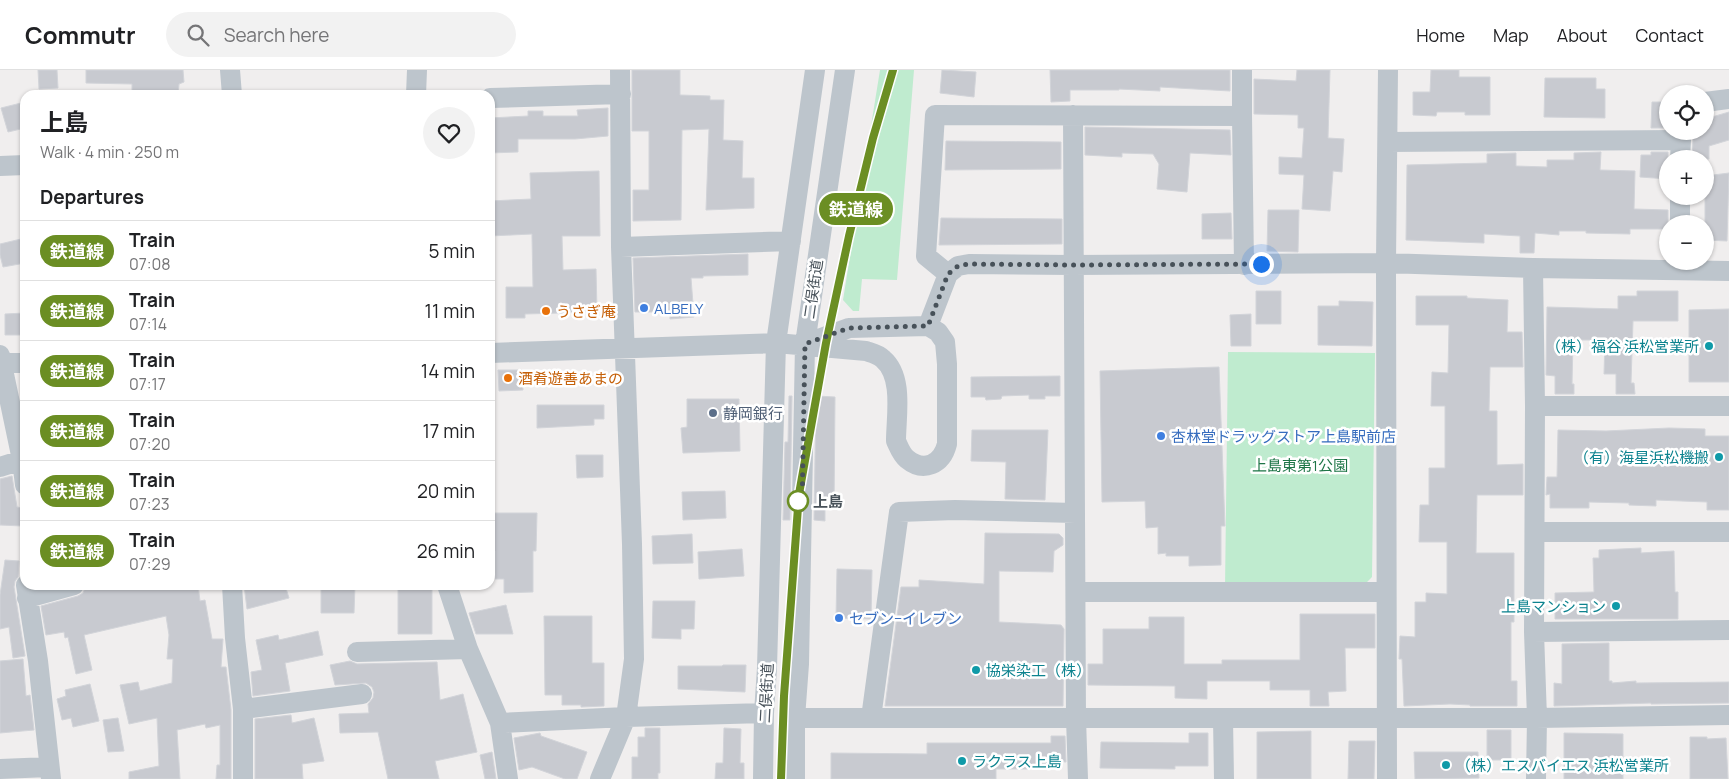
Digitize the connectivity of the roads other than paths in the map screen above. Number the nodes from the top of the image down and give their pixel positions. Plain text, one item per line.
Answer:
1 (230, 70) edge
2 (417, 70) edge
3 (620, 70) edge
4 (815, 70) edge
5 (844, 70) edge
6 (1242, 70) edge
7 (1388, 70) edge
8 (232, 90) edge
9 (416, 90) edge
10 (621, 94) junction
11 (495, 98) edge
12 (1729, 98) edge
13 (1714, 100) edge
14 (1073, 115) junction
15 (1242, 116) junction
16 (1388, 142) junction
17 (1681, 143) edge
18 (20, 165) edge
19 (0, 166) edge
20 (791, 241) junction
21 (621, 247) junction
22 (1386, 263) junction
23 (1073, 265) junction
24 (1244, 265) junction
25 (1659, 266) edge
26 (1533, 268) junction
27 (1714, 269) edge
28 (1729, 271) edge
29 (948, 274) junction
30 (928, 326) junction
31 (776, 343) junction
32 (805, 344) junction
33 (624, 348) junction
34 (495, 353) edge
35 (1, 361) edge
36 (20, 363) edge
37 (1535, 406) junction
38 (1729, 406) edge
39 (20, 451) edge
40 (20, 461) edge
41 (0, 467) edge
42 (1075, 513) junction
43 (1535, 532) junction
44 (1729, 532) edge
45 (40, 590) edge
46 (232, 590) edge
47 (449, 590) edge
48 (27, 592) edge
49 (1076, 592) junction
50 (1386, 592) junction
51 (1729, 630) edge
52 (1534, 632) junction
53 (468, 649) junction
54 (357, 652) dead end
55 (362, 694) dead end
56 (243, 709) junction
57 (764, 713) junction
58 (1729, 715) edge
59 (626, 717) junction
60 (1387, 717) junction
61 (795, 718) junction
62 (871, 718) junction
63 (1076, 718) junction
64 (1223, 718) junction
65 (1537, 718) junction
66 (500, 723) junction
67 (0, 769) edge
68 (50, 773) edge
69 (243, 779) edge
70 (508, 779) edge
71 (600, 779) edge
72 (763, 779) edge
73 (795, 779) edge
74 (1078, 779) edge
75 (1224, 779) edge
76 (1387, 779) edge
77 (1536, 779) edge

1 - 8 street
2 - 9 street
3 - 10 street
4 - 20 street, 二俣街道
5 - 32 street, 二俣街道
6 - 15 street
7 - 16 street
10 - 11 street
10 - 21 street
12 - 13 street
14 - 15 street
14 - 23 street
14 - 29 street
15 - 24 street
16 - 17 street
16 - 22 street
18 - 19 street
20 - 21 street
20 - 31 street, 二俣街道
21 - 33 street
22 - 24 street
22 - 26 street
22 - 50 street
23 - 24 street
23 - 29 street
23 - 42 street
25 - 26 street
26 - 37 street
27 - 28 street
29 - 30 street
30 - 32 street
30 - 32 street
31 - 32 street
31 - 33 street
31 - 57 street, 二俣街道
32 - 61 street, 二俣街道
33 - 34 street
33 - 59 street
35 - 36 street
35 - 39 street
37 - 38 street
37 - 43 street
40 - 41 street
42 - 49 street
42 - 62 street
43 - 44 street
43 - 52 street
45 - 48 street
46 - 56 street
47 - 53 street
48 - 68 street
49 - 50 street
49 - 63 street
50 - 60 street
51 - 52 street
52 - 65 street
53 - 54 street
53 - 66 street
55 - 56 street
56 - 69 street
57 - 59 street
57 - 72 street, 二俣街道
58 - 65 street
59 - 66 street
59 - 71 street
60 - 64 street
60 - 65 street
60 - 76 street
61 - 62 street
61 - 73 street, 二俣街道
62 - 63 street
63 - 64 street
63 - 74 street
64 - 75 street
65 - 77 street
66 - 70 street
67 - 68 street

